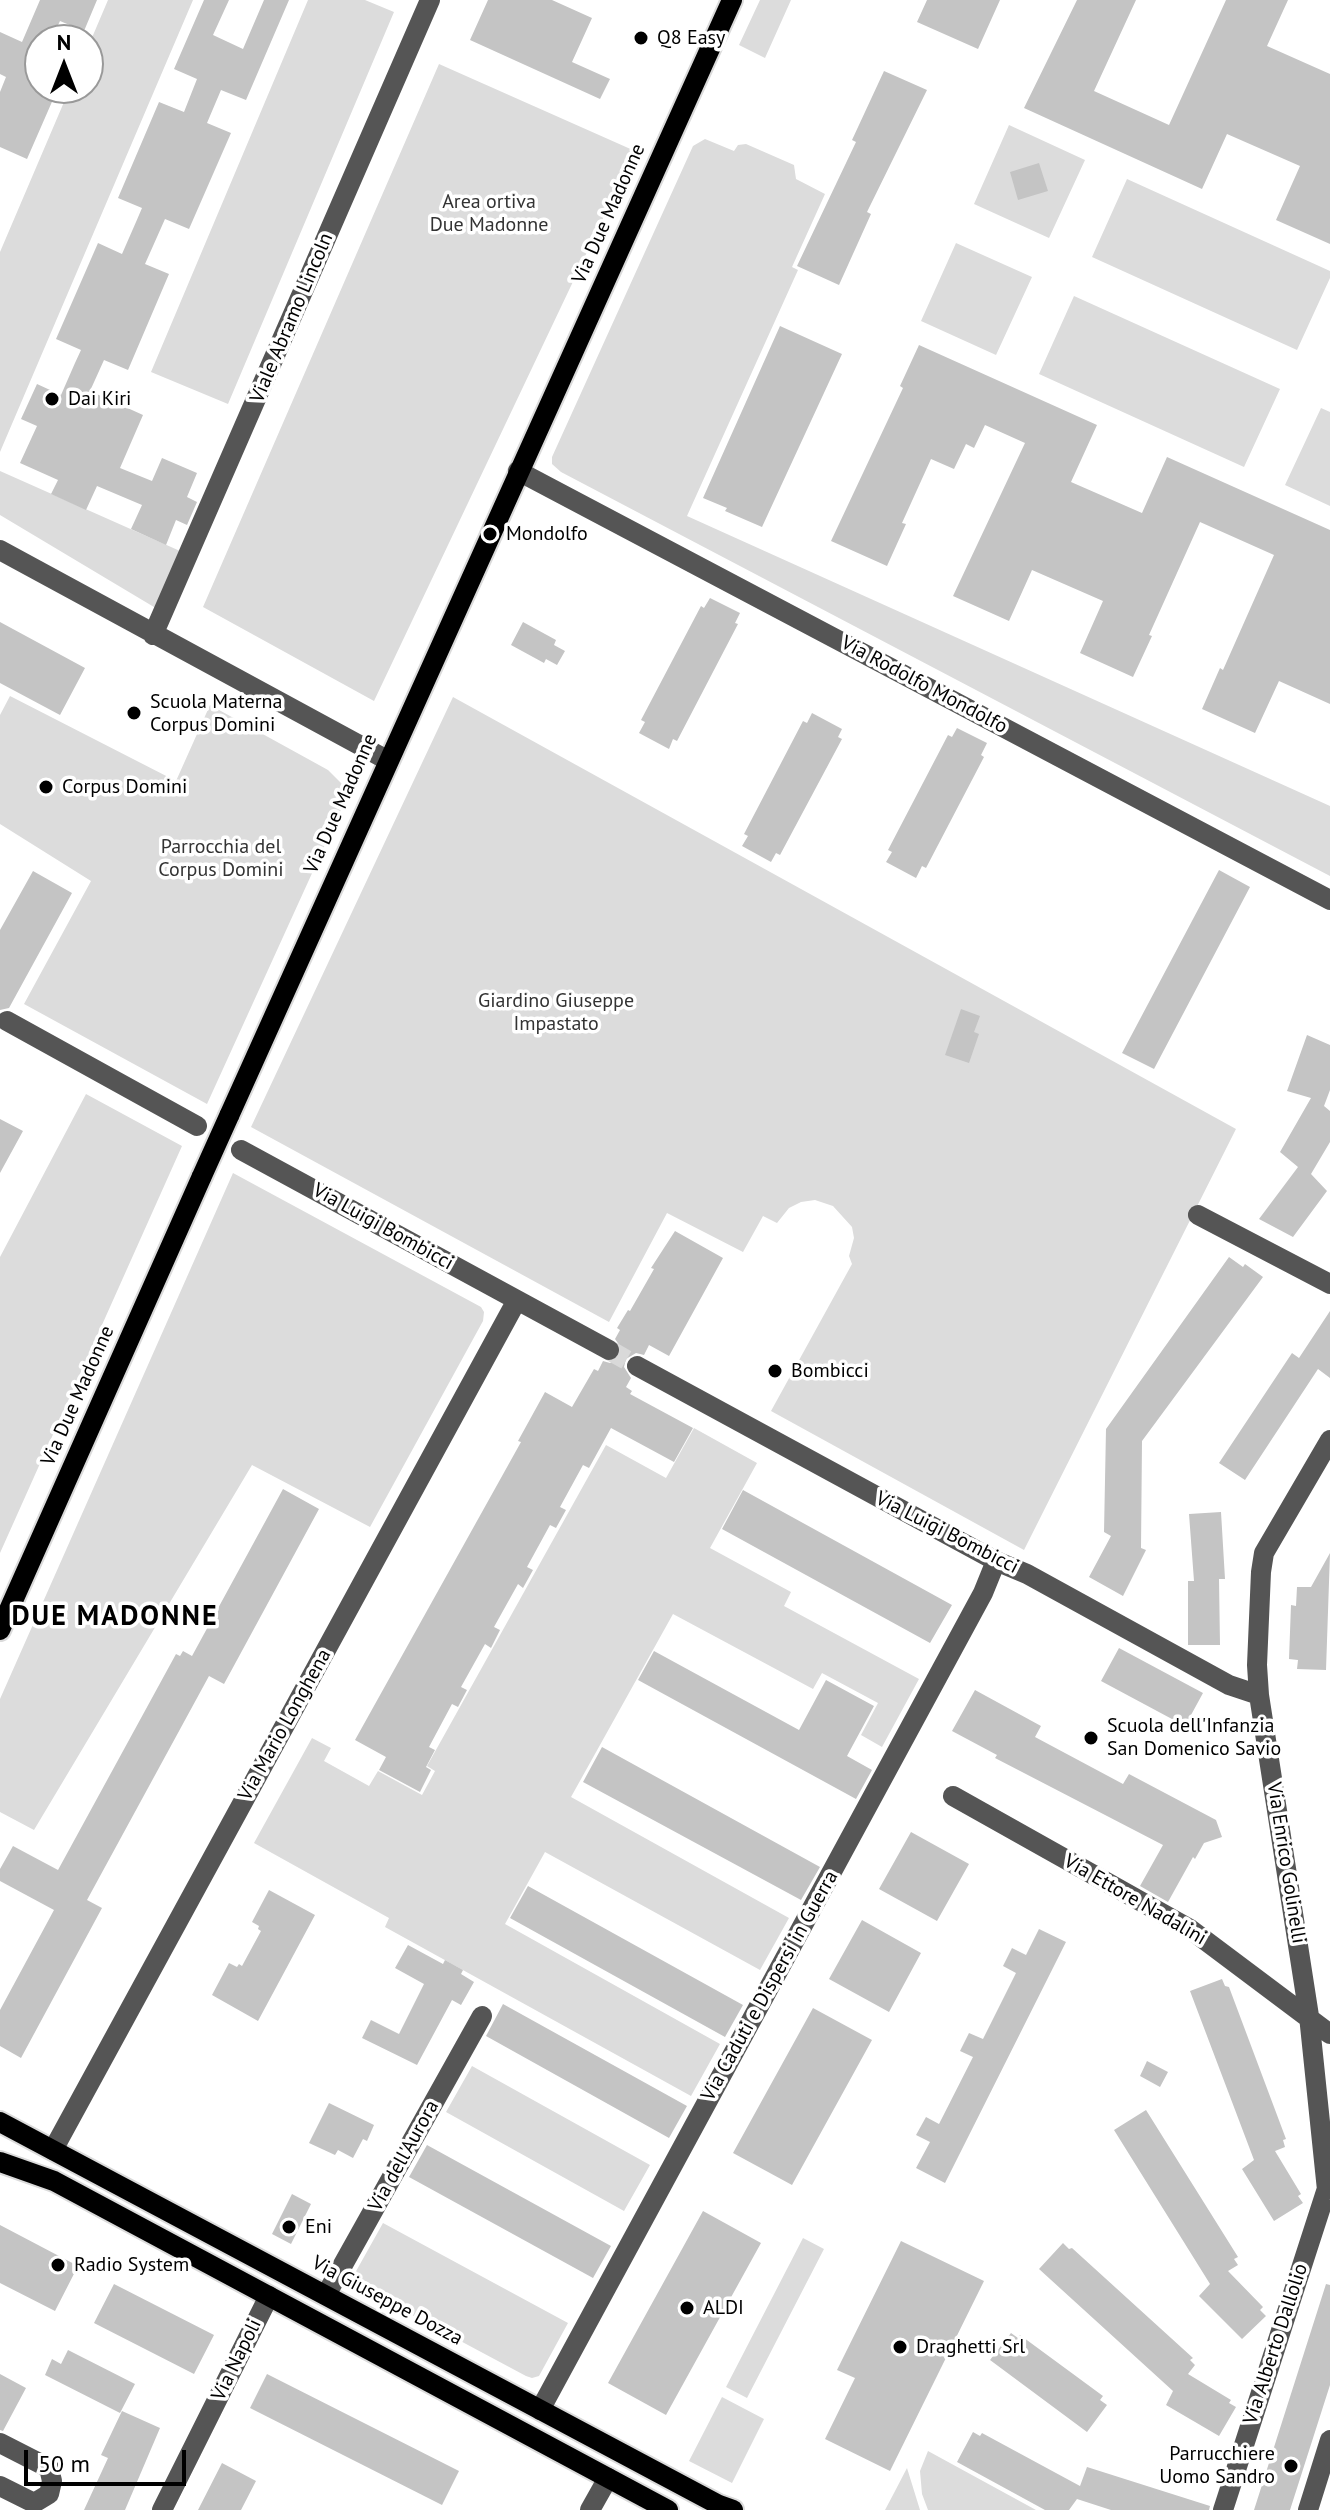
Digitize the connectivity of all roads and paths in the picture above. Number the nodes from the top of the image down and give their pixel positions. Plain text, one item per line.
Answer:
1 (430, 0) edge
2 (732, 0) edge
3 (518, 471) junction
4 (0, 550) edge
5 (153, 635) junction
6 (387, 760) junction
7 (1330, 900) edge
8 (7, 1021) dead end
9 (197, 1126) dead end
10 (241, 1150) dead end
11 (1198, 1215) dead end
12 (1330, 1284) edge
13 (517, 1300) junction
14 (609, 1350) tunnel mouth
15 (637, 1366) tunnel mouth
16 (1330, 1440) edge
17 (996, 1561) junction
18 (0, 1630) edge
19 (1259, 1695) junction
20 (953, 1796) dead end
21 (482, 2016) dead end
22 (1309, 2016) junction
23 (1330, 2034) edge
24 (0, 2122) edge
25 (20, 2133) junction
26 (53, 2150) junction
27 (0, 2162) edge
28 (54, 2181) junction
29 (1328, 2184) edge
30 (326, 2295) junction
31 (269, 2296) junction
32 (540, 2410) junction
33 (1330, 2440) edge
34 (0, 2443) edge
35 (608, 2478) junction
36 (1330, 2480) edge
37 (0, 2486) edge
38 (162, 2510) edge
39 (590, 2510) edge
40 (668, 2510) edge
41 (733, 2510) edge
42 (1223, 2510) edge
43 (1308, 2510) edge
44 (1320, 2510) edge

1 - 5 street, Viale Abramo Lincoln
2 - 3 main road, Via Due Madonne
3 - 6 main road, Via Due Madonne
3 - 7 street, Via Rodolfo Mondolfo
4 - 5 street
5 - 6 street
6 - 18 main road, Via Due Madonne, bridge
8 - 9 street
10 - 13 street, Via Luigi Bombicci
11 - 12 street
13 - 14 street, Via Luigi Bombicci
13 - 26 street, Via Mario Longhena
15 - 17 street, Via Luigi Bombicci
16 - 19 street, Via Enrico Golinelli
17 - 19 street, Via Luigi Bombicci
17 - 32 street, Via Caduti e Dispersi in Guerra
19 - 22 street, Via Enrico Golinelli
20 - 22 street, Via Ettore Nadalini
21 - 30 street, Via dell'Aurora
22 - 23 street
22 - 29 street, Via Enrico Golinelli
24 - 25 main road, Via Giuseppe Dozza
25 - 26 main road, Via Giuseppe Dozza
25 - 28 main road, Via Giuseppe Dozza
26 - 30 main road, Via Giuseppe Dozza
27 - 28 main road, Via Giuseppe Dozza
28 - 31 main road, Via Giuseppe Dozza
29 - 42 street, Via Alberto Dallolio
30 - 32 main road, Via Giuseppe Dozza
31 - 35 main road, Via Giuseppe Dozza
31 - 38 street, Via Napoli
32 - 41 main road, Via Giuseppe Dozza
33 - 43 street
34 - 37 street
35 - 39 street
35 - 40 main road, Via Giuseppe Dozza
36 - 44 street

